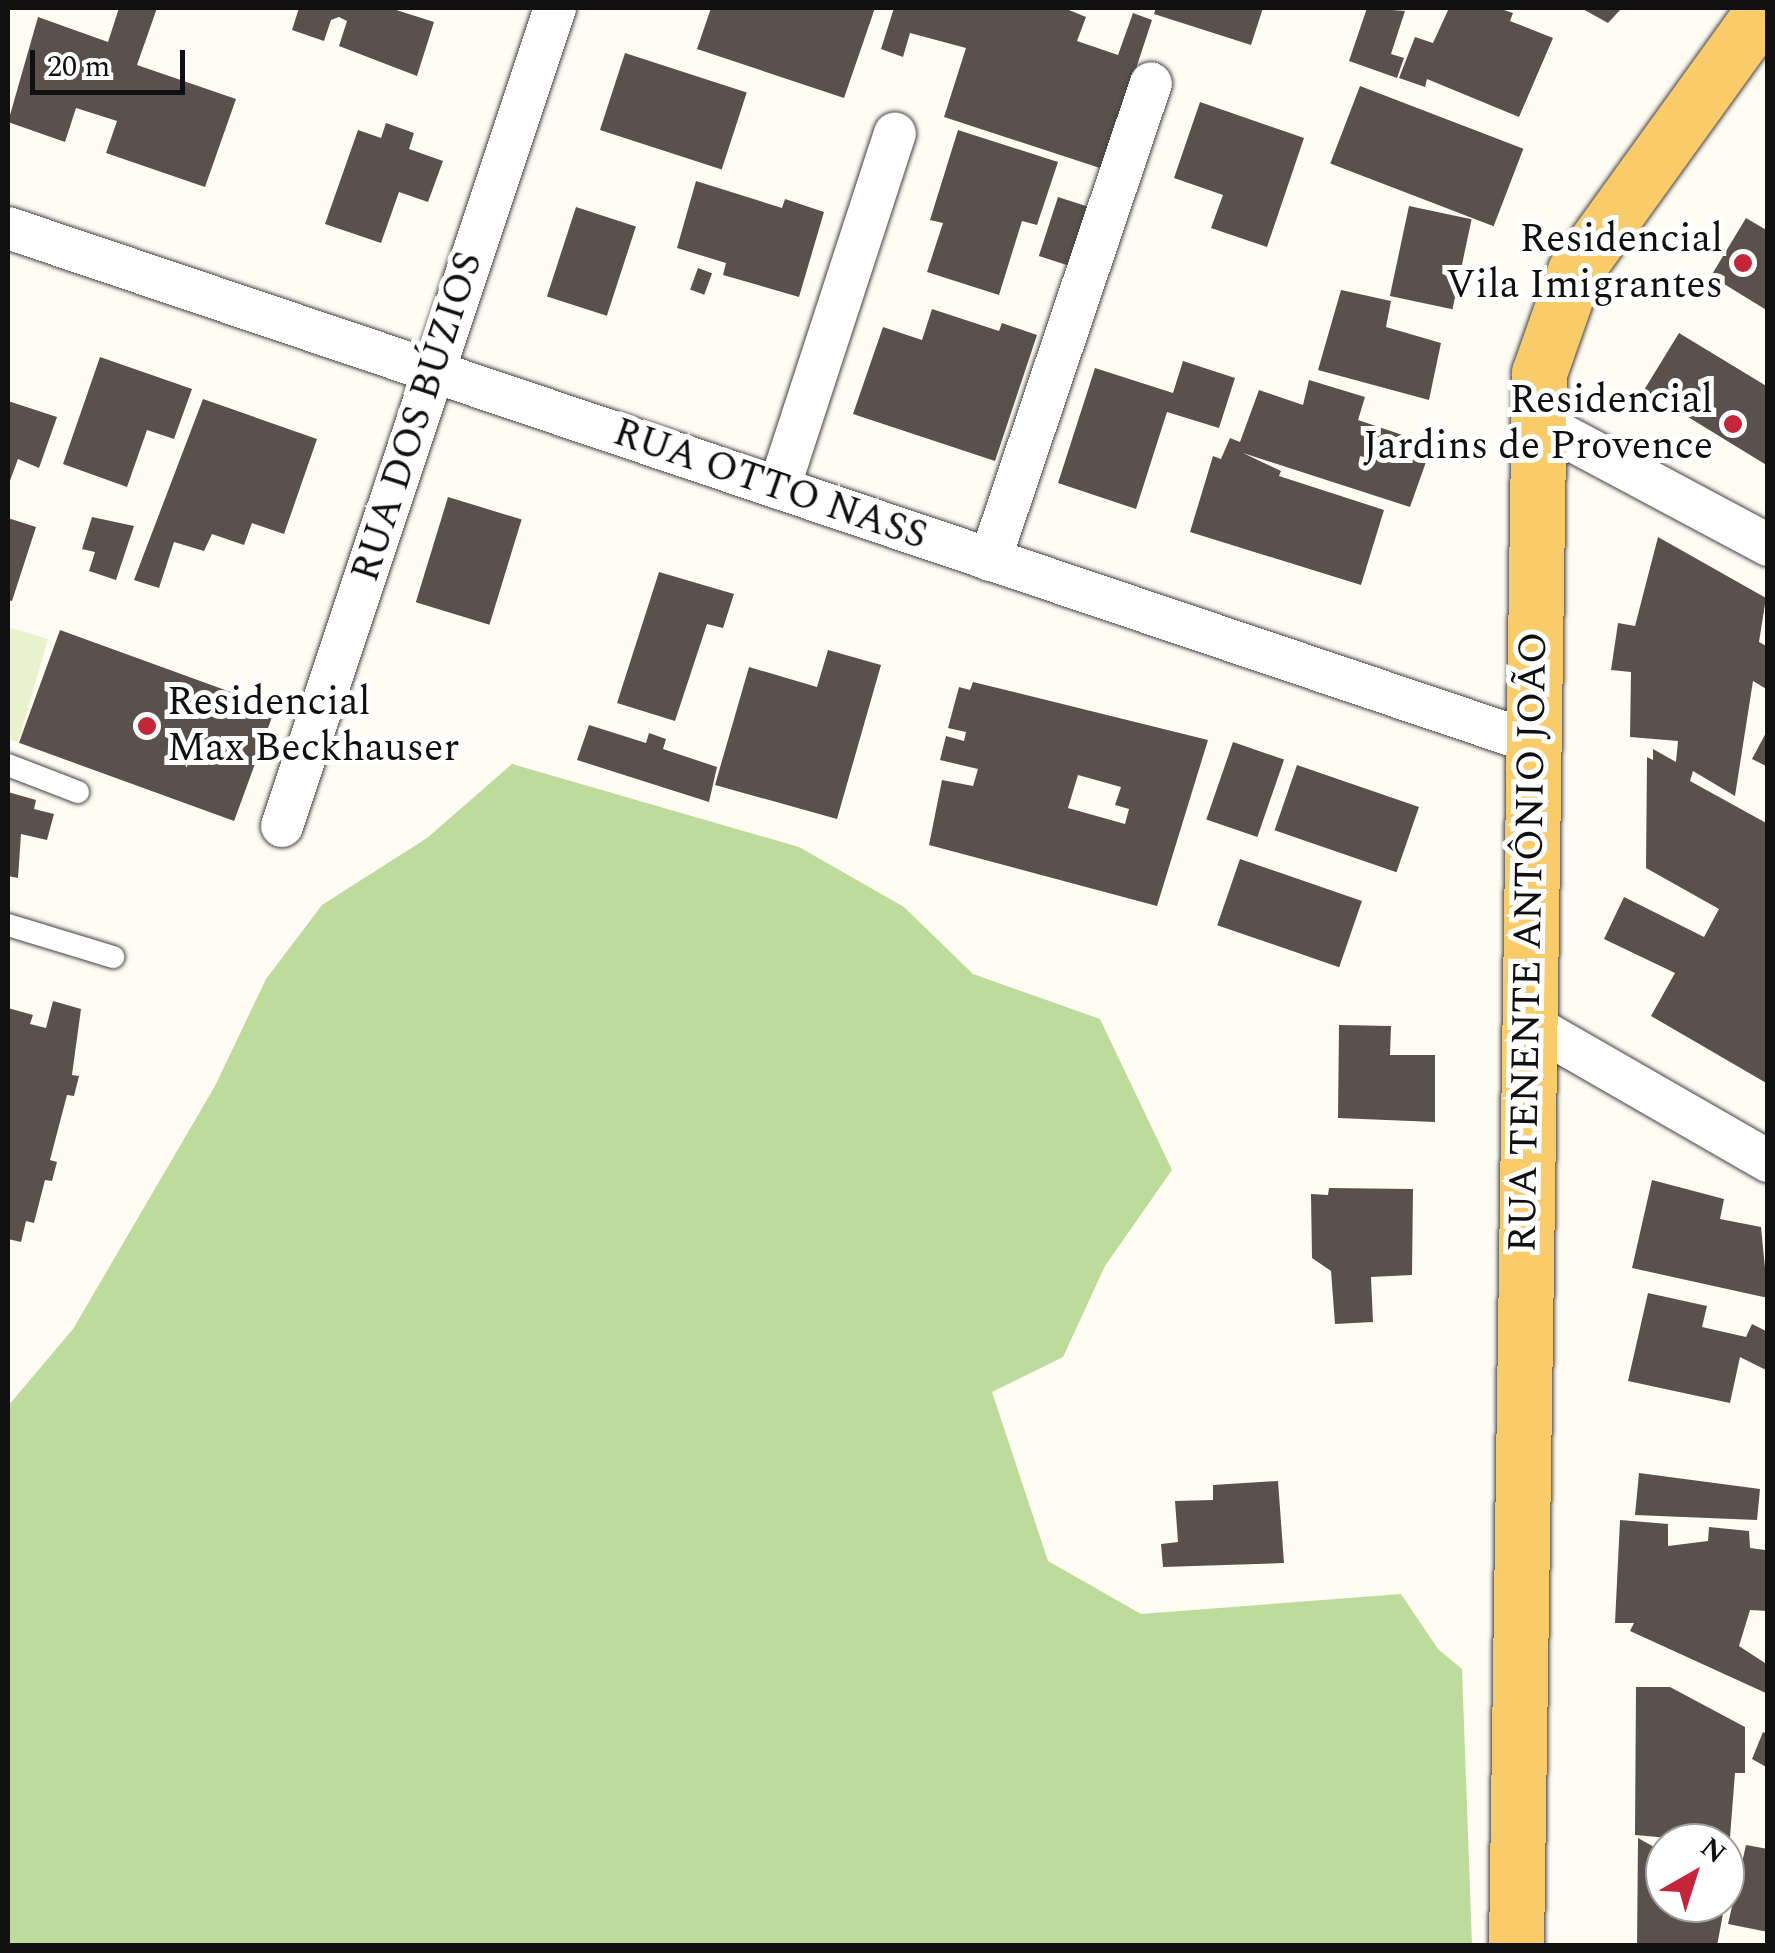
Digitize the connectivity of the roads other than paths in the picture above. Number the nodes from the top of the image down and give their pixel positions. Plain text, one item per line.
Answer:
1 (555, 8) edge
2 (1765, 8) edge
3 (1151, 82) dead end
4 (896, 133) dead end
5 (8, 228) edge
6 (433, 372) junction
7 (1536, 421) junction
8 (779, 488) junction
9 (1768, 545) edge
10 (990, 560) junction
11 (1532, 742) junction
12 (8, 766) edge
13 (78, 792) dead end
14 (282, 826) dead end
15 (8, 925) edge
16 (114, 957) dead end
17 (1528, 1023) junction
18 (1768, 1161) edge
19 (1516, 1946) edge

1 - 6 street, RUA DOS BÚZIOS
2 - 7 main road, RUA TENENTE ANTÔNIO JOÃO
3 - 10 street
4 - 8 street
5 - 6 street, RUA OTTO NASS
6 - 8 street, RUA OTTO NASS
6 - 14 street, RUA DOS BÚZIOS
7 - 9 street
7 - 11 main road, RUA TENENTE ANTÔNIO JOÃO
8 - 10 street, RUA OTTO NASS
10 - 11 street, RUA OTTO NASS
11 - 17 main road, RUA TENENTE ANTÔNIO JOÃO
12 - 13 lane
15 - 16 lane
17 - 18 street
17 - 19 main road, RUA TENENTE ANTÔNIO JOÃO

